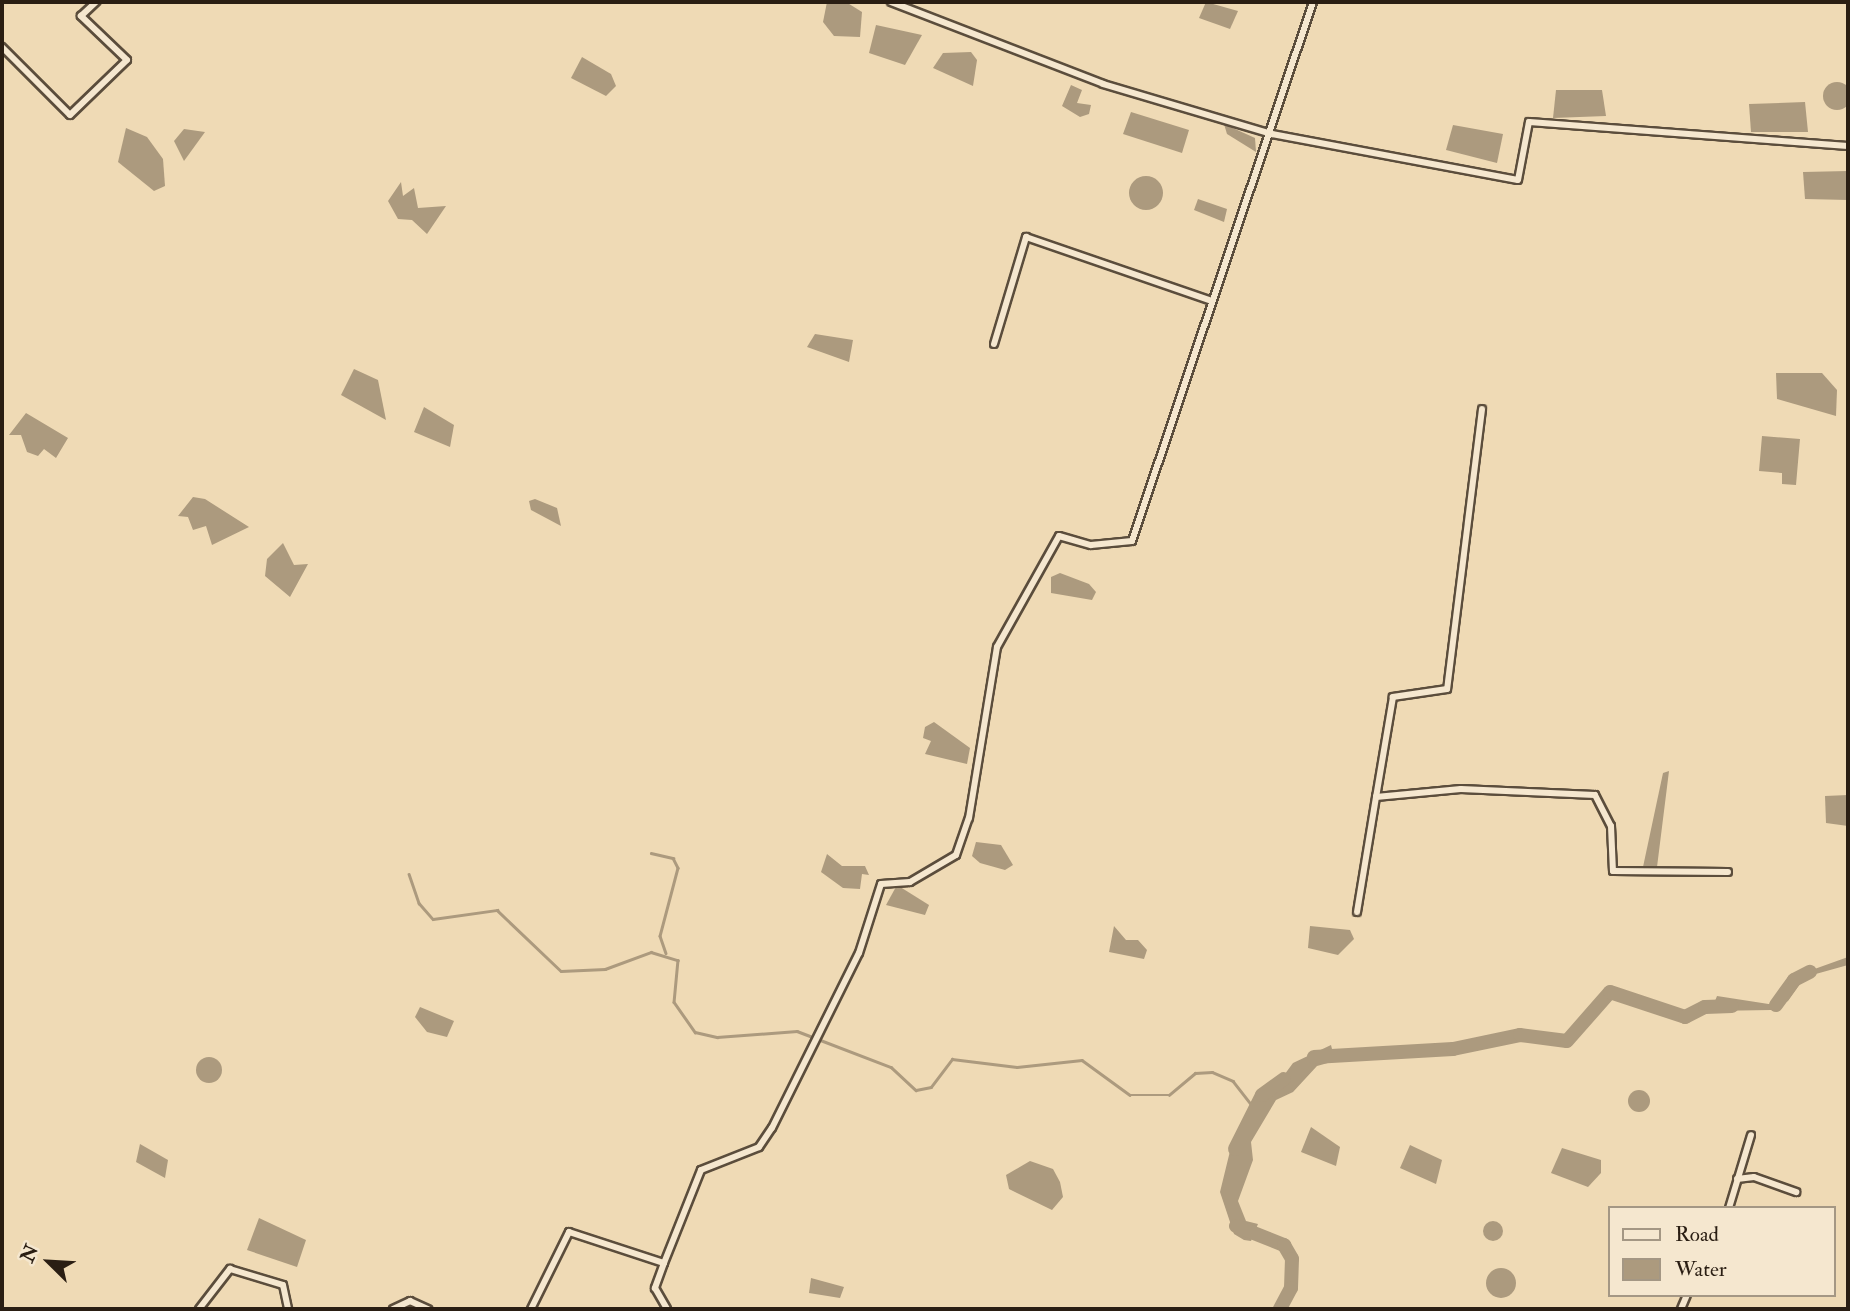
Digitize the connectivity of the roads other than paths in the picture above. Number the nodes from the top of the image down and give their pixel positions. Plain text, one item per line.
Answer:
1 (96, 2) edge
2 (891, 2) edge
3 (1312, 2) edge
4 (2, 47) edge
5 (1272, 134) junction
6 (1848, 146) edge
7 (1212, 301) junction
8 (994, 344) dead end
9 (1482, 409) dead end
10 (1376, 797) junction
11 (1728, 872) dead end
12 (1357, 912) dead end
13 (1751, 1135) dead end
14 (1737, 1180) junction
15 (1796, 1192) dead end
16 (1730, 1206) edge
17 (664, 1263) junction
18 (199, 1309) edge
19 (288, 1309) edge
20 (393, 1309) edge
21 (428, 1309) edge
22 (531, 1309) edge
23 (667, 1309) edge

1 - 4 street
2 - 5 street
3 - 5 street
5 - 6 street
5 - 7 street
7 - 8 street
7 - 17 street
9 - 10 street
10 - 11 street
10 - 12 street
13 - 14 street
14 - 15 street
14 - 16 street
17 - 22 street
17 - 23 street
18 - 19 street
20 - 21 street

